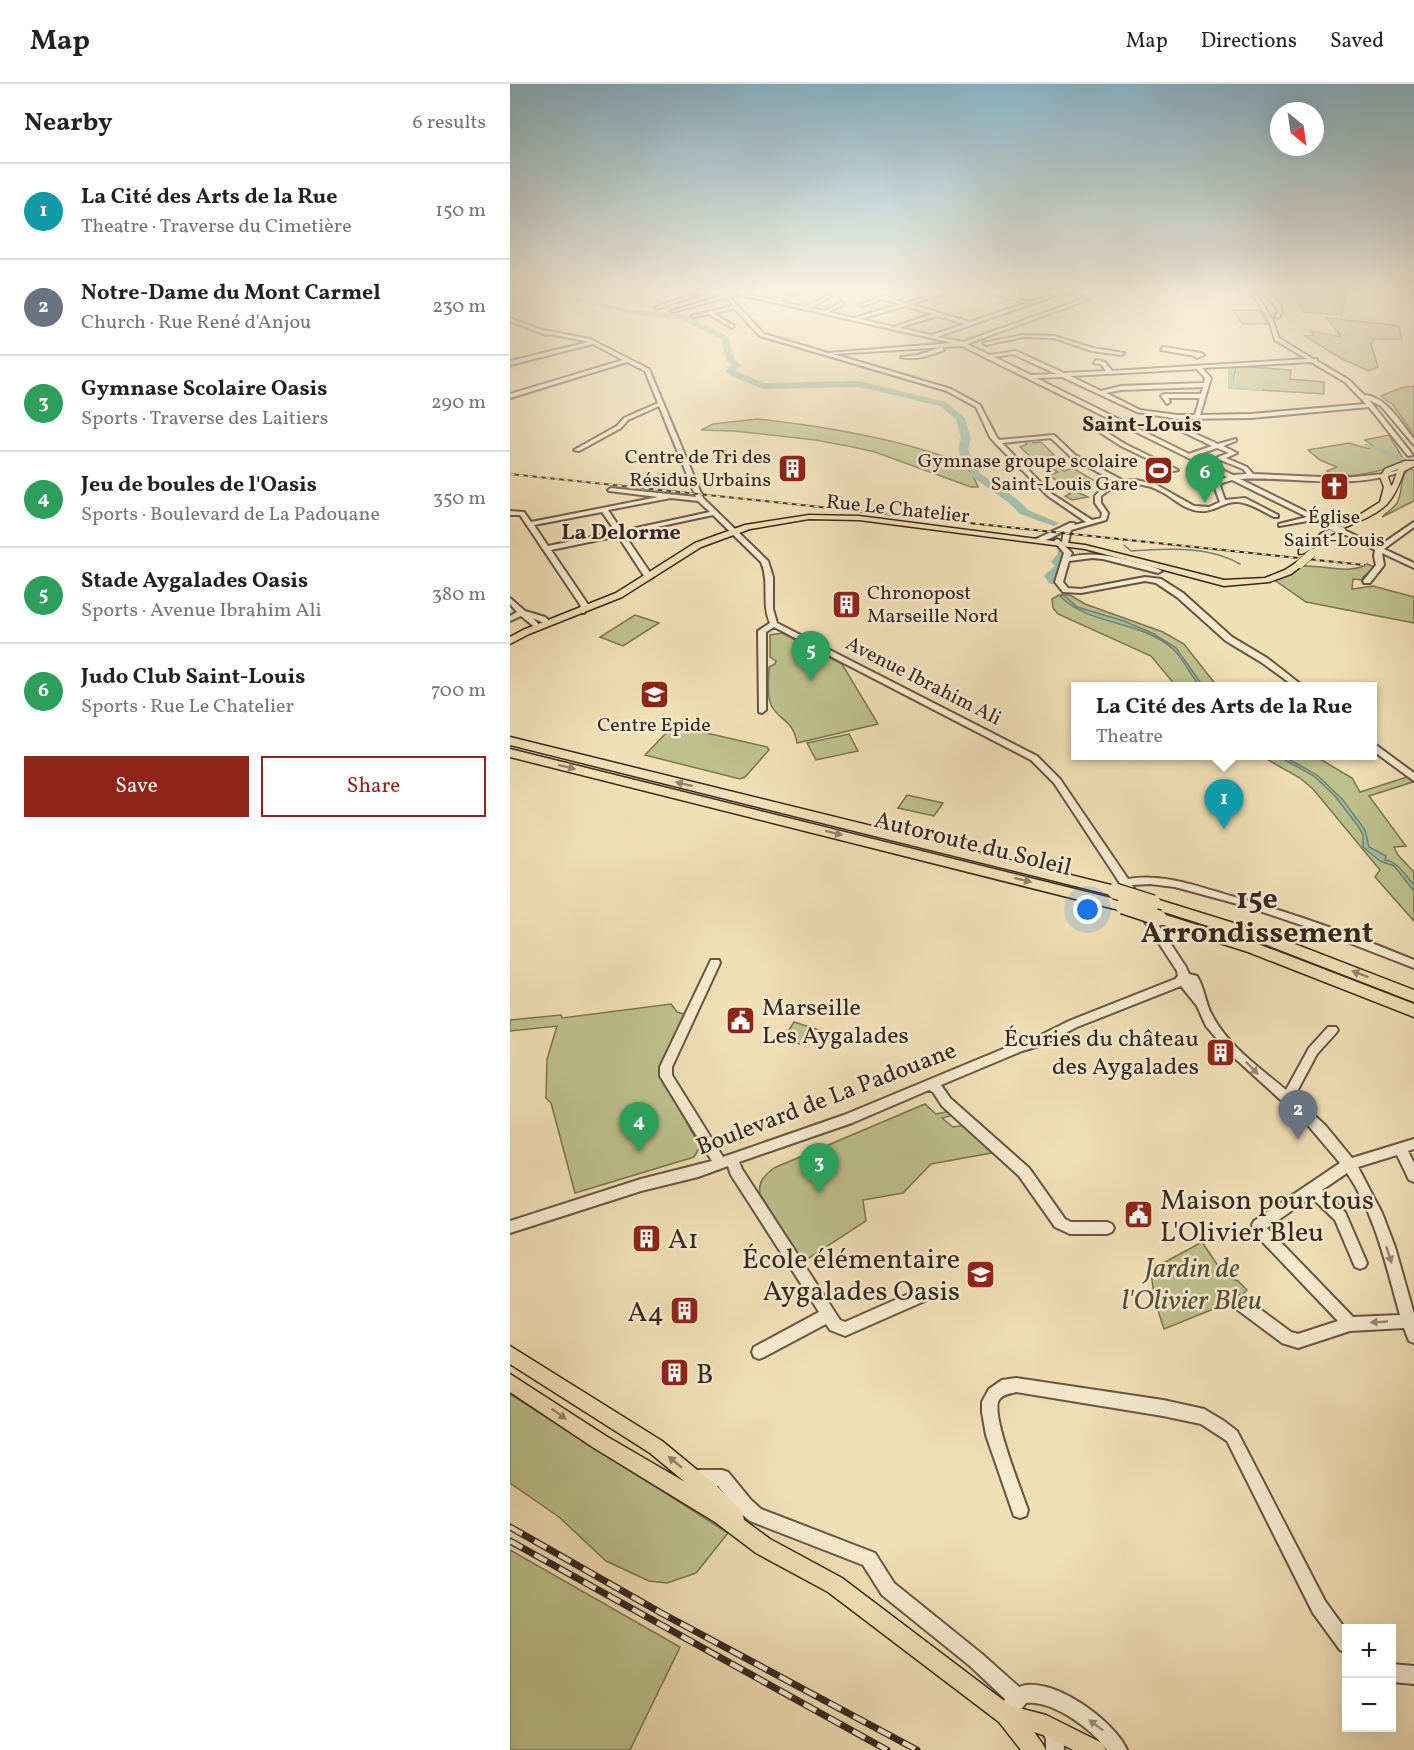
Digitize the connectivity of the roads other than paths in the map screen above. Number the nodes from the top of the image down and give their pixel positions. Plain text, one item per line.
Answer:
1 (600, 369) edge
2 (645, 369) edge
3 (874, 369) edge
4 (1013, 369) edge
5 (1050, 369) edge
6 (1107, 369) edge
7 (1167, 369) edge
8 (1200, 369) edge
9 (1329, 369) edge
10 (1110, 372) junction
11 (1063, 375) junction
12 (1030, 377) junction
13 (1206, 385) junction
14 (1100, 393) junction
15 (510, 396) edge
16 (1203, 396) junction
17 (1167, 402) dead end
18 (660, 404) junction
19 (1374, 404) junction
20 (1197, 417) junction
21 (1095, 427) dead end
22 (1389, 427) junction
23 (1401, 427) junction
24 (1185, 431) dead end
25 (1394, 434) junction
26 (1407, 434) junction
27 (1154, 439) junction
28 (1234, 440) dead end
29 (1145, 441) dead end
30 (997, 442) junction
31 (1414, 443) edge
32 (1136, 444) dead end
33 (1126, 446) junction
34 (1218, 446) junction
35 (576, 450) dead end
36 (1188, 456) junction
37 (1413, 459) edge
38 (1175, 470) dead end
39 (1401, 470) junction
40 (1386, 474) junction
41 (1251, 476) junction
42 (1233, 477) junction
43 (1122, 483) junction
44 (1397, 485) junction
45 (611, 490) dead end
46 (671, 496) junction
47 (699, 499) junction
48 (1230, 503) junction
49 (1385, 503) junction
50 (604, 509) junction
51 (510, 513) edge
52 (714, 513) junction
53 (1276, 516) dead end
54 (1081, 517) junction
55 (1315, 517) junction
56 (1092, 523) junction
57 (530, 524) junction
58 (1414, 524) edge
59 (1281, 525) dead end
60 (1065, 526) junction
61 (732, 531) junction
62 (1344, 532) junction
63 (620, 533) junction
64 (989, 535) junction
65 (1037, 540) junction
66 (1061, 544) junction
67 (546, 549) junction
68 (1379, 549) junction
69 (1074, 550) junction
70 (1069, 561) junction
71 (1412, 562) edge
72 (1295, 563) junction
73 (1158, 571) junction
74 (648, 577) junction
75 (1200, 579) junction
76 (1367, 581) dead end
77 (510, 600) edge
78 (583, 608) junction
79 (522, 612) junction
80 (510, 620) edge
81 (541, 624) junction
82 (774, 624) junction
83 (510, 635) edge
84 (510, 641) edge
85 (1293, 682) edge
86 (762, 710) dead end
87 (510, 741) edge
88 (1377, 749) edge
89 (510, 753) edge
90 (1414, 778) edge
91 (738, 803) junction
92 (780, 813) junction
93 (1120, 887) junction
94 (1154, 914) junction
95 (715, 963) dead end
96 (1414, 964) edge
97 (1184, 977) junction
98 (1414, 996) edge
99 (1414, 1011) edge
100 (1332, 1030) dead end
101 (930, 1085) junction
102 (1287, 1099) junction
103 (1414, 1143) edge
104 (1400, 1148) junction
105 (727, 1162) junction
106 (1348, 1165) junction
107 (1414, 1176) edge
108 (1312, 1189) junction
109 (510, 1227) edge
110 (1107, 1228) dead end
111 (1360, 1263) dead end
112 (922, 1295) dead end
113 (1240, 1303) dead end
114 (828, 1315) junction
115 (1409, 1321) junction
116 (1350, 1324) junction
117 (1414, 1336) edge
118 (759, 1352) dead end
119 (510, 1354) edge
120 (510, 1382) edge
121 (730, 1508) junction
122 (1020, 1510) dead end
123 (1342, 1638) edge
124 (1396, 1673) edge
125 (1414, 1675) edge
126 (1012, 1706) junction
127 (1046, 1725) junction
128 (1035, 1750) edge
129 (1055, 1750) edge
130 (1095, 1750) edge
131 (1118, 1750) edge

1 - 15 street
2 - 18 street
3 - 30 street
4 - 12 street
5 - 11 street
6 - 10 street
7 - 10 street
8 - 13 street
9 - 19 street
10 - 11 street
11 - 12 street
11 - 14 street
12 - 27 street
13 - 14 street
13 - 16 street
14 - 20 street
16 - 17 street
16 - 20 street
18 - 35 street
18 - 47 street
19 - 20 street
19 - 22 street
19 - 23 street
21 - 33 street
22 - 23 street
22 - 25 street
23 - 26 street
24 - 34 street
25 - 26 street
25 - 37 street
26 - 31 street
27 - 29 street
27 - 36 street
28 - 34 street
30 - 43 street
30 - 54 street
32 - 33 street
33 - 38 street
34 - 36 street
34 - 41 street
36 - 42 street
37 - 39 main road
37 - 40 main road
39 - 40 street
39 - 44 main road
40 - 41 street
40 - 49 main road
41 - 42 street
42 - 48 street
42 - 55 street
43 - 48 street
43 - 56 street
44 - 49 main road
44 - 62 main road
45 - 46 street
46 - 47 street
46 - 50 street
47 - 52 street
48 - 53 street
49 - 72 main road
50 - 57 street
50 - 63 street
51 - 57 street
52 - 61 street
52 - 63 street
54 - 56 street
54 - 60 street
55 - 59 street
55 - 62 street, bridge
56 - 66 street
57 - 67 street
58 - 68 street
60 - 65 street
60 - 66 street
61 - 64 main road, Rue Le Chatelier
61 - 74 main road, Rue Le Chatelier
61 - 82 street
62 - 68 street
62 - 72 main road, bridge
63 - 67 street
63 - 74 street
64 - 65 main road, Rue Le Chatelier
64 - 66 main road, Rue Le Chatelier
65 - 66 main road, Rue Le Chatelier
66 - 69 main road, Rue Le Chatelier
66 - 70 street
66 - 75 main road
67 - 78 street
68 - 71 street
68 - 76 street
69 - 70 street
69 - 73 main road, Rue Le Chatelier
70 - 73 street
70 - 85 street
72 - 75 main road
73 - 75 main road, Rue Le Chatelier
74 - 78 main road, Rue Le Chatelier
77 - 79 street
78 - 81 main road, Rue Le Chatelier
79 - 80 street
79 - 81 street
81 - 83 main road, Rue Le Chatelier
81 - 84 main road, Rue Le Chatelier
82 - 86 street
82 - 93 street, Avenue Ibrahim Ali
91 -> 87 highway, Autoroute du Soleil
88 - 90 street
89 -> 91 highway, Autoroute du Soleil
91 - 92 highway, Autoroute du Soleil
92 - 93 highway, Autoroute du Soleil
92 -> 94 highway, Autoroute du Soleil, bridge
93 - 94 highway, Autoroute du Soleil, bridge
93 - 96 street
94 - 97 street
98 -> 94 highway, Autoroute du Soleil
94 - 99 highway, Autoroute du Soleil
95 - 105 street
97 - 101 street, Boulevard de La Padouane
97 -> 102 street
100 - 102 street
101 - 105 street, Boulevard de La Padouane
101 - 110 street
102 - 106 street
103 - 104 street
104 - 106 street
104 - 107 street
105 - 109 street, Boulevard de La Padouane
105 - 114 street
106 - 108 street
106 -> 115 street
108 - 111 street
108 - 116 street
112 - 114 street
113 - 116 street
114 - 118 street
115 -> 116 street
115 - 117 street
121 -> 119 main road
120 -> 121 main road
121 - 126 main road
121 - 126 street
122 - 123 street
124 - 125 street
126 - 127 main road
126 - 128 main road
131 -> 126 street
127 - 129 street
127 - 130 main road

